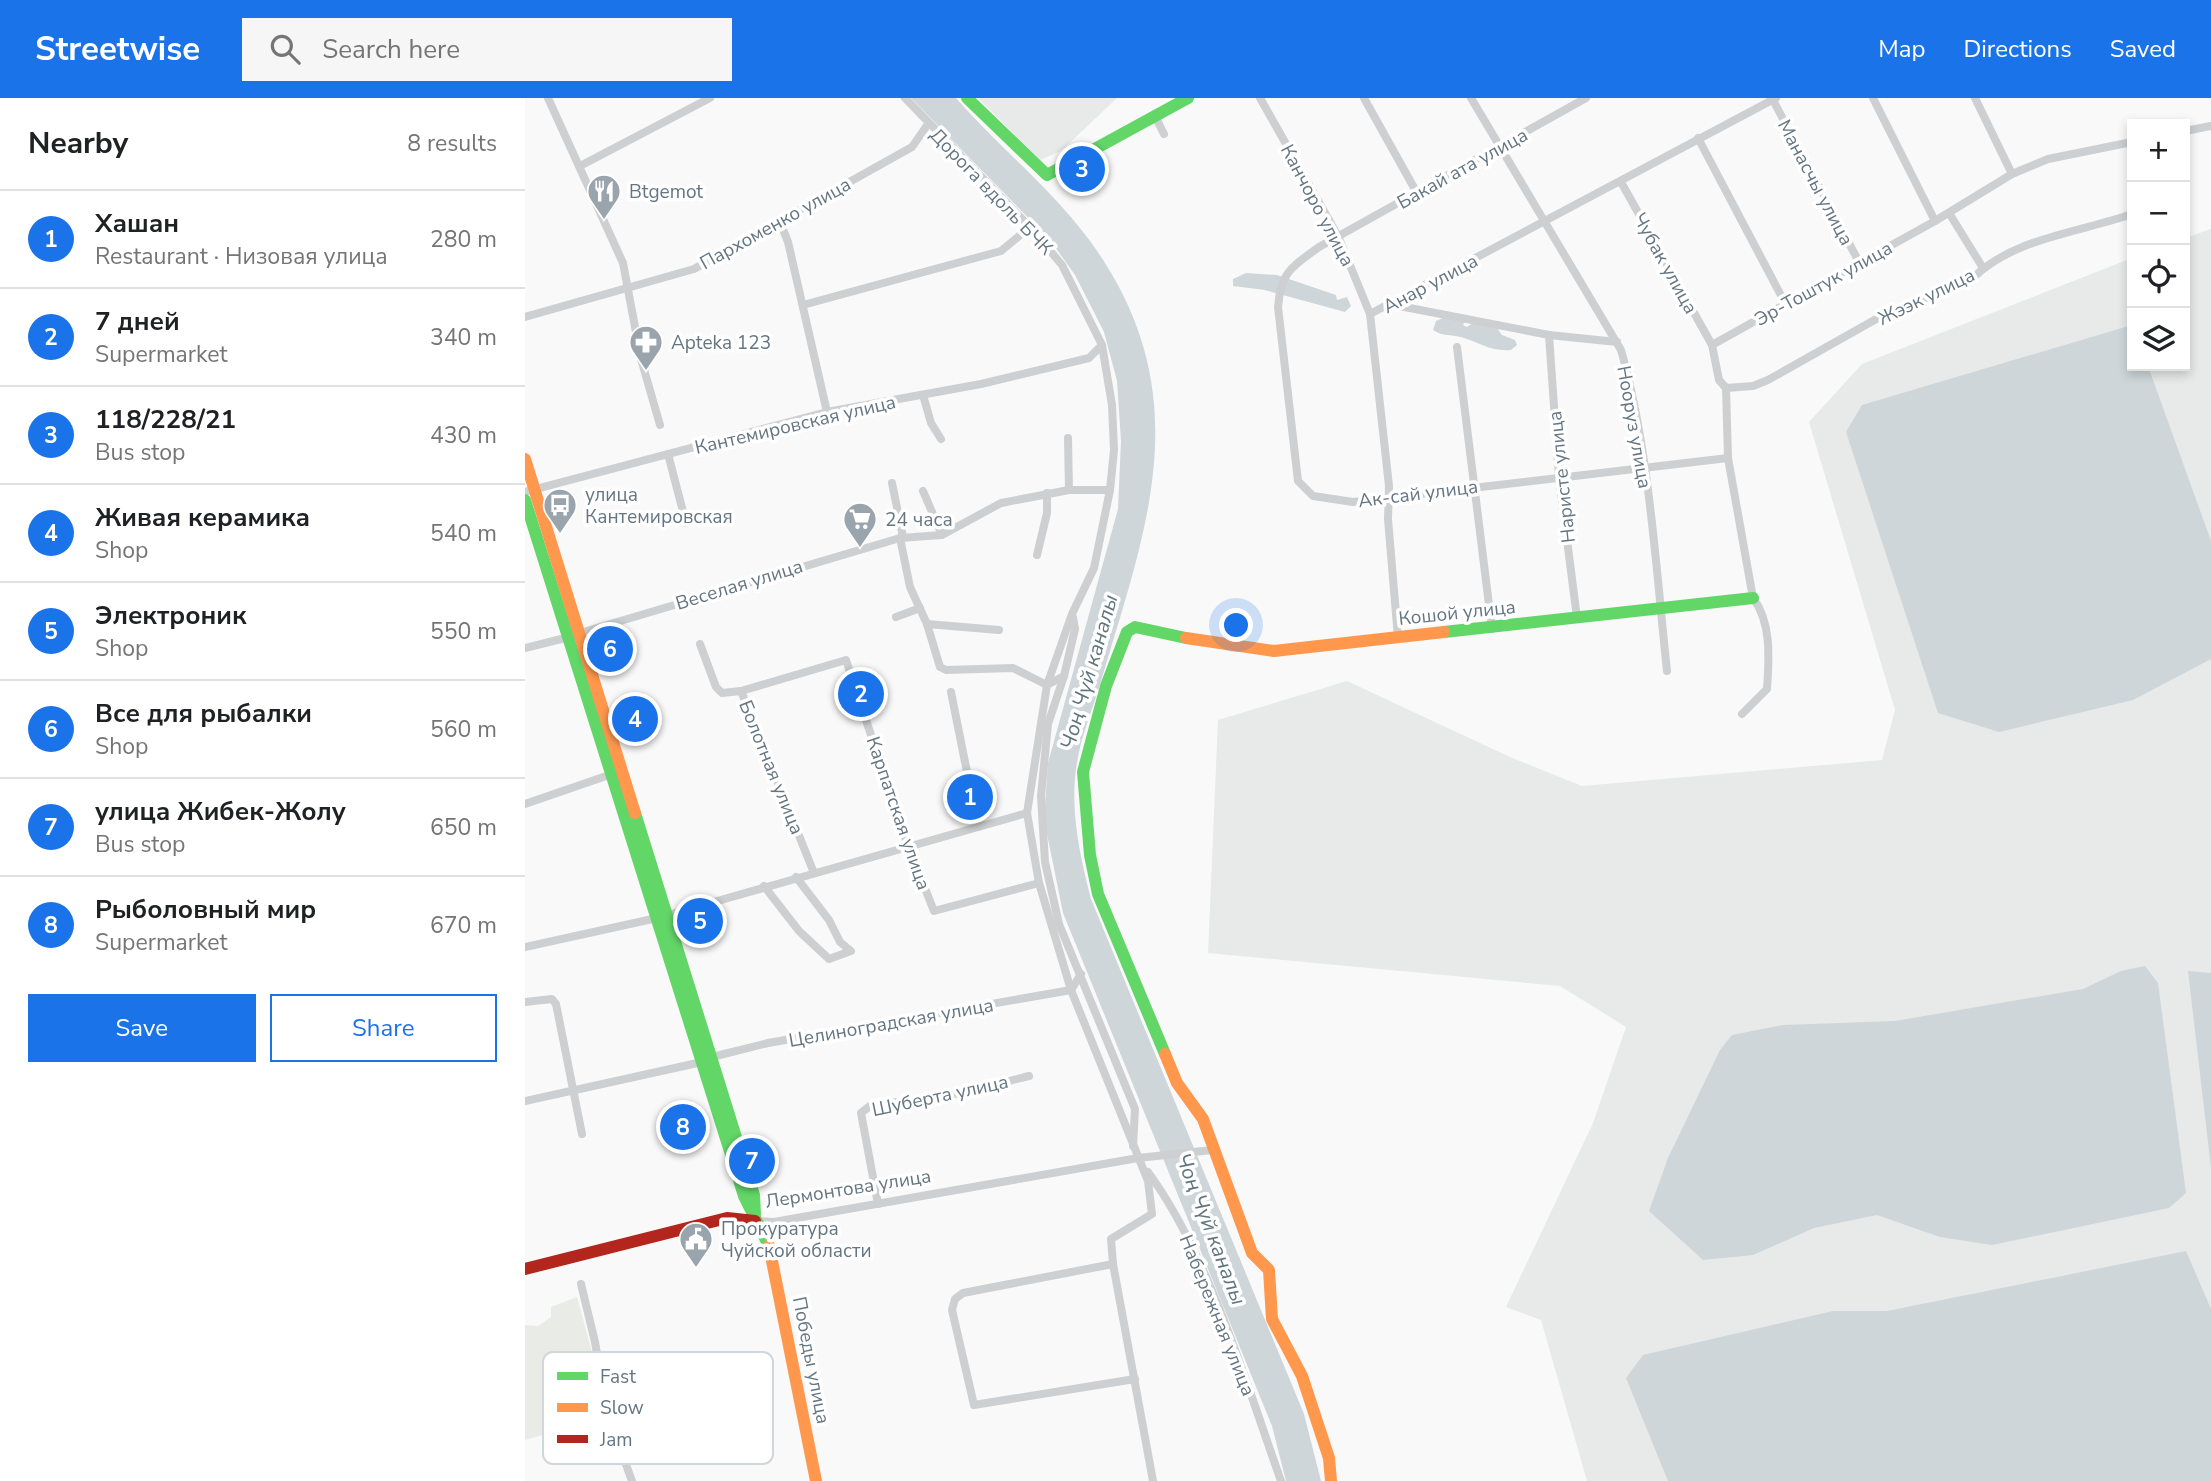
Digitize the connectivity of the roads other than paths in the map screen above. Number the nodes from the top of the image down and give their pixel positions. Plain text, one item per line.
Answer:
1 (548, 98) edge
2 (711, 98) edge
3 (905, 98) edge
4 (967, 98) edge
5 (1188, 98) edge
6 (1260, 98) edge
7 (1364, 98) edge
8 (1471, 98) edge
9 (1586, 98) edge
10 (1873, 98) edge
11 (1975, 98) edge
12 (1774, 99) edge
13 (1571, 102) edge
14 (1154, 116) junction
15 (928, 124) junction
16 (2211, 125) edge
17 (2190, 130) edge
18 (1164, 134) dead end
19 (1698, 138) junction
20 (2127, 143) edge
21 (1499, 147) junction
22 (580, 166) junction
23 (2012, 174) junction
24 (1621, 181) junction
25 (1417, 194) junction
26 (1949, 214) junction
27 (2127, 216) edge
28 (779, 219) junction
29 (1935, 222) junction
30 (1545, 223) junction
31 (1030, 227) junction
32 (1338, 236) junction
33 (1860, 264) junction
34 (1983, 268) junction
35 (628, 288) junction
36 (1785, 303) junction
37 (1389, 304) junction
38 (803, 305) junction
39 (1370, 314) junction
40 (525, 317) edge
41 (1549, 335) junction
42 (1617, 342) junction
43 (1102, 345) junction
44 (1712, 345) junction
45 (1457, 347) dead end
46 (1726, 388) junction
47 (923, 395) junction
48 (827, 412) junction
49 (660, 425) dead end
50 (1068, 438) dead end
51 (941, 439) dead end
52 (668, 454) junction
53 (1728, 458) junction
54 (525, 459) edge
55 (1643, 466) junction
56 (1559, 477) junction
57 (891, 483) dead end
58 (1474, 486) junction
59 (1069, 490) junction
60 (1110, 490) junction
61 (530, 491) edge
62 (923, 491) dead end
63 (1047, 493) junction
64 (1388, 498) junction
65 (525, 500) edge
66 (686, 523) dead end
67 (942, 535) junction
68 (901, 538) junction
69 (1037, 555) dead end
70 (1753, 598) junction
71 (920, 608) junction
72 (1660, 609) junction
73 (1073, 614) junction
74 (896, 617) dead end
75 (1577, 618) junction
76 (927, 624) junction
77 (1492, 629) junction
78 (999, 630) dead end
79 (574, 635) junction
80 (1398, 638) junction
81 (701, 644) dead end
82 (525, 648) edge
83 (1667, 671) dead end
84 (1065, 676) junction
85 (1047, 685) junction
86 (741, 691) junction
87 (951, 692) dead end
88 (1742, 714) dead end
89 (617, 772) junction
90 (1041, 796) junction
91 (525, 804) edge
92 (1027, 813) junction
93 (978, 827) junction
94 (908, 846) junction
95 (814, 873) junction
96 (796, 877) junction
97 (1039, 883) junction
98 (764, 886) junction
99 (662, 917) junction
100 (525, 947) edge
101 (1081, 974) junction
102 (1071, 990) junction
103 (525, 1002) edge
104 (707, 1060) junction
105 (1029, 1076) dead end
106 (572, 1088) junction
107 (525, 1101) edge
108 (582, 1134) dead end
109 (1133, 1147) junction
110 (1208, 1150) junction
111 (1137, 1158) junction
112 (878, 1204) junction
113 (755, 1221) junction
114 (1112, 1264) junction
115 (525, 1269) edge
116 (581, 1284) dead end
117 (597, 1352) edge
118 (1135, 1379) junction
119 (626, 1464) edge
120 (632, 1481) edge
121 (816, 1481) edge
122 (1153, 1481) edge
123 (1281, 1481) edge
124 (1331, 1481) edge

1 - 22 street
2 - 22 street
3 - 15 street, Дорога вдоль БЧК
4 - 14 street
5 - 14 street
6 - 32 street, Канчоро улица
7 - 25 street
8 - 21 street, Нооруз улица
9 - 13 street, Бакай ата улица
10 - 29 street
11 - 23 street
12 - 19 street, Анар улица
12 - 33 street, Манасчы улица
13 - 21 street, Бакай ата улица
14 - 18 street
15 - 28 street, Пархоменко улица
15 - 31 street, Дорога вдоль БЧК
16 - 17 street
19 - 24 street, Анар улица
19 - 36 street
20 - 23 street, Эр-Тоштук улица
21 - 25 street, Бакай ата улица
21 - 30 street, Нооруз улица
22 - 35 street
23 - 26 street, Эр-Тоштук улица
24 - 30 street, Анар улица
24 - 44 street, Чубак улица
25 - 32 street, Бакай ата улица
26 - 29 street, Эр-Тоштук улица
26 - 34 street
27 - 34 street, Жээк улица
28 - 35 street, Пархоменко улица
28 - 38 street
29 - 33 street, Эр-Тоштук улица
30 - 37 street, Анар улица
30 - 42 street, Нооруз улица
31 - 38 street
31 - 43 street, Дорога вдоль БЧК
32 - 39 street, Канчоро улица
32 - 64 street, Ак-сай улица
33 - 36 street, Эр-Тоштук улица
34 - 46 street, Жээк улица
35 - 40 street, Пархоменко улица
35 - 49 street
36 - 44 street, Эр-Тоштук улица
37 - 39 street, Анар улица
37 - 41 street
38 - 48 street
39 - 64 street, Анар улица
41 - 42 street
41 - 56 street, Наристе улица
42 - 55 street, Нооруз улица
43 - 47 street, Кантемировская улица
43 - 60 street, Дорога вдоль БЧК
44 - 46 street
45 - 58 street
46 - 53 street
47 - 48 street, Кантемировская улица
47 - 51 street
48 - 52 street, Кантемировская улица
50 - 59 street
52 - 61 street, Кантемировская улица
52 - 66 street
53 - 55 street, Ак-сай улица
53 - 70 street
54 - 61 street
55 - 56 street, Ак-сай улица
55 - 72 street, Нооруз улица
56 - 58 street, Ак-сай улица
56 - 75 street, Наристе улица
57 - 68 street
58 - 64 street, Ак-сай улица
58 - 77 street
59 - 60 street, Веселая улица
59 - 63 street, Веселая улица
60 - 73 street, Дорога вдоль БЧК
61 - 79 street
62 - 67 street
63 - 67 street, Веселая улица
63 - 69 street
64 - 80 street, Анар улица
65 - 79 street
67 - 68 street, Веселая улица
68 - 71 street
68 - 79 street, Веселая улица
70 - 72 street, Кошой улица
70 - 88 street
71 - 74 street
71 - 76 street
72 - 75 street, Кошой улица
72 - 83 street, Нооруз улица
73 - 84 street
73 - 85 street, Дорога вдоль БЧК
75 - 77 street, Кошой улица
76 - 78 street
76 - 85 street
77 - 80 street, Кошой улица
79 - 82 street, Веселая улица
79 - 89 street, Победы улица
80 - 110 street, Кошой улица
81 - 86 street, Болотная улица
84 - 85 street
84 - 90 street
85 - 92 street, Дорога вдоль БЧК
86 - 94 street, Карпатская улица
86 - 95 street, Болотная улица
87 - 93 street
89 - 91 street
89 - 99 street, Победы улица
90 - 92 street
90 - 101 street
92 - 93 street
92 - 97 street, Дорога вдоль БЧК
93 - 94 street
94 - 95 street
94 - 97 street, Карпатская улица
95 - 96 street
96 - 98 street
96 - 98 street
97 - 102 street, Дорога вдоль БЧК
98 - 99 street
99 - 100 street
99 - 104 street, Победы улица
101 - 102 street
101 - 109 street
102 - 104 street, Целиноградская улица
102 - 109 street, Дорога вдоль БЧК
103 - 106 street
104 - 106 street, Целиноградская улица
104 - 113 street, Победы улица
105 - 112 street, Шуберта улица
106 - 107 street, Целиноградская улица
106 - 108 street
109 - 111 street, Дорога вдоль БЧК
110 - 111 street, Лермонтова улица
110 - 124 street
111 - 112 street, Лермонтова улица
111 - 114 street, Дорога вдоль БЧК
111 - 123 street, Набережная улица
112 - 113 street, Лермонтова улица
113 - 115 street, Лермонтова улица
113 - 121 street, Победы улица
114 - 118 street
114 - 118 street
116 - 117 street
118 - 122 street
119 - 120 street

